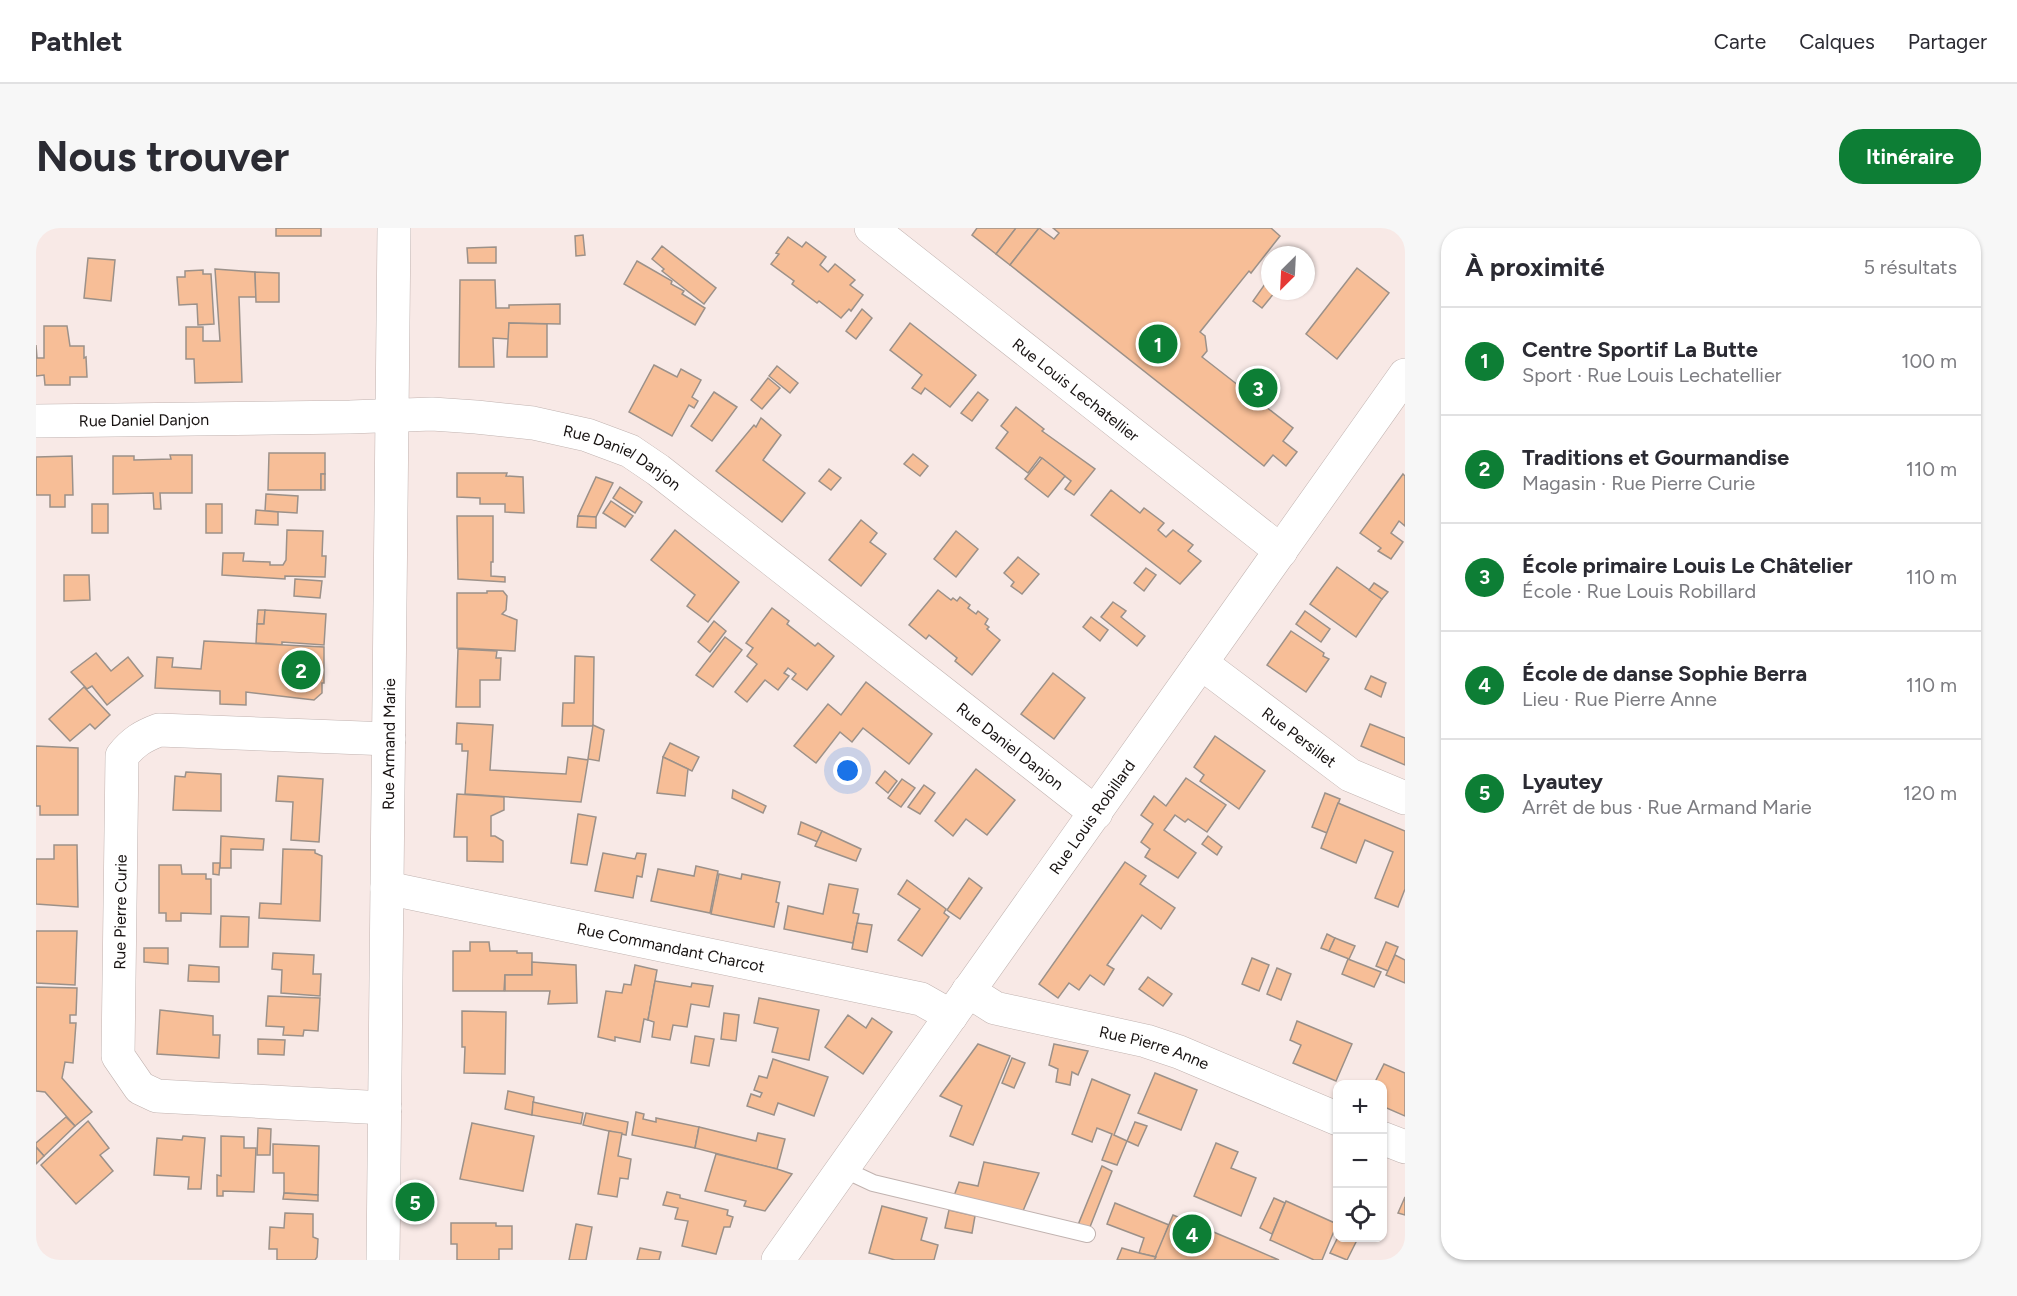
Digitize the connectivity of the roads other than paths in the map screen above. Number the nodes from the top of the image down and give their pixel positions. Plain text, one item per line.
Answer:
1 (394, 228) edge
2 (871, 228) edge
3 (1405, 375) edge
4 (392, 416) junction
5 (36, 421) edge
6 (1281, 551) junction
7 (1201, 663) junction
8 (389, 739) junction
9 (1405, 798) edge
10 (1096, 813) junction
11 (387, 888) junction
12 (960, 1004) junction
13 (385, 1108) junction
14 (1333, 1117) edge
15 (1387, 1140) edge
16 (1405, 1147) edge
17 (843, 1169) junction
18 (1087, 1234) dead end
19 (383, 1260) edge
20 (778, 1260) edge

1 - 4 street, Rue Armand Marie
2 - 6 street, Rue Louis Lechatellier
3 - 6 street, Rue Louis Robillard
4 - 5 street, Rue Daniel Danjon
4 - 8 street, Rue Armand Marie
4 - 10 street, Rue Daniel Danjon
6 - 7 street, Rue Louis Robillard
7 - 9 street, Rue Persillet
7 - 10 street, Rue Louis Robillard
8 - 11 street, Rue Armand Marie
8 - 13 street, Rue Pierre Curie
10 - 12 street, Rue Louis Robillard
11 - 12 street, Rue Commandant Charcot
11 - 13 street, Rue Armand Marie
12 - 14 street, Rue Pierre Anne
12 - 17 street, Rue Louis Robillard
13 - 19 street, Rue Armand Marie
15 - 16 street
17 - 18 lane
17 - 20 street, Rue Louis Robillard

